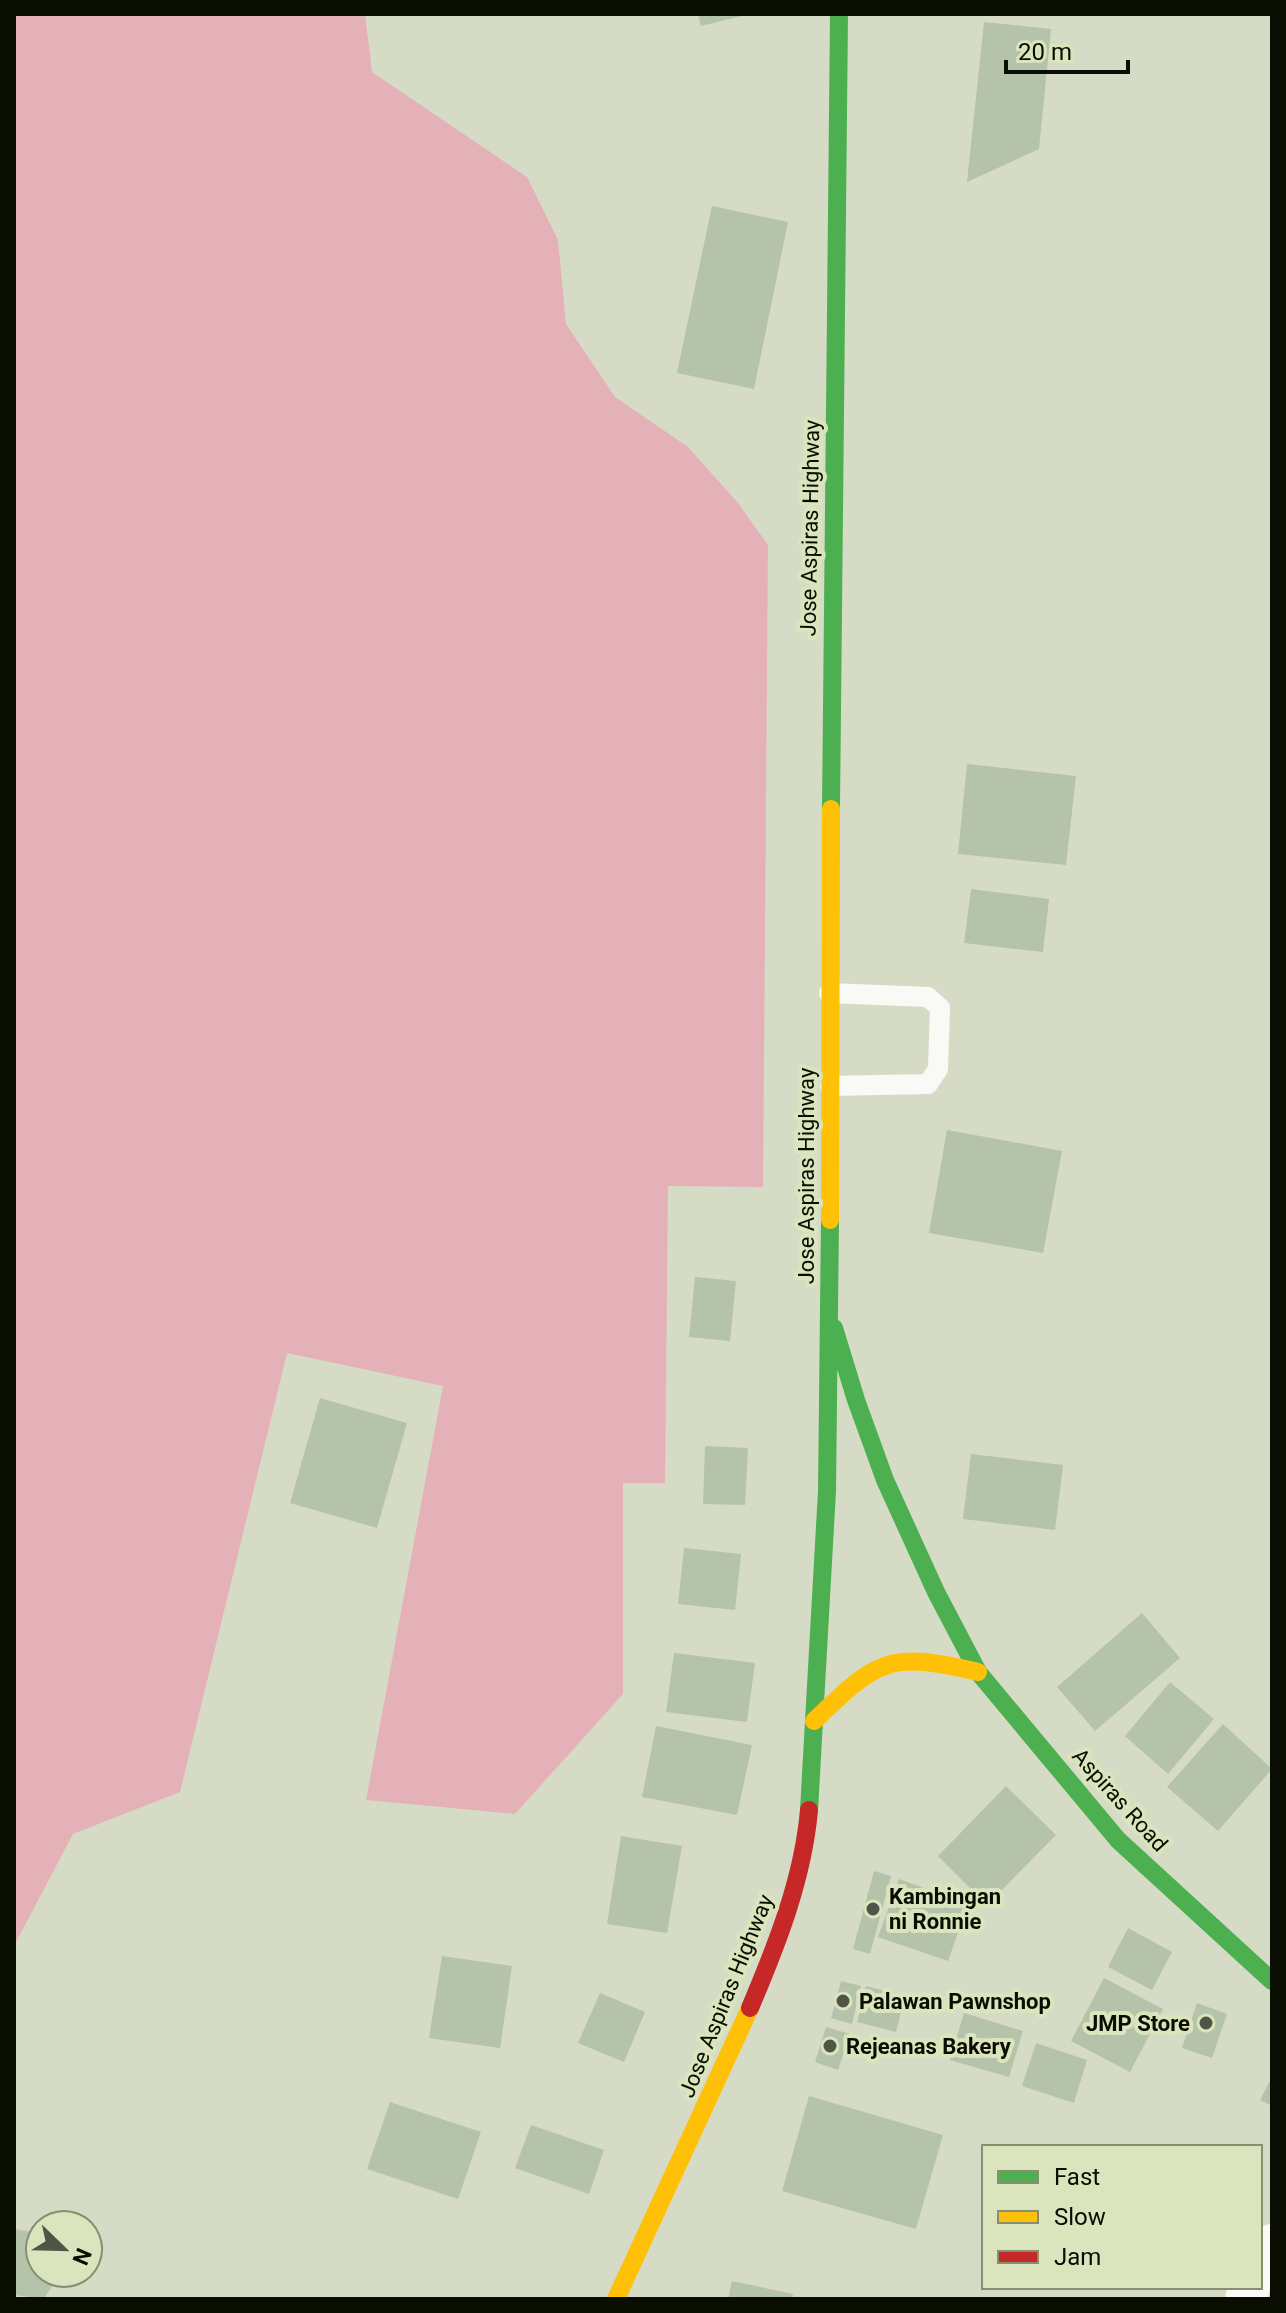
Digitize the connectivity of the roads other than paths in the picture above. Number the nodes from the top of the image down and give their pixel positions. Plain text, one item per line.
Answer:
1 (839, 14) edge
2 (829, 993) junction
3 (830, 1086) junction
4 (831, 1319) junction
5 (978, 1672) junction
6 (814, 1721) junction
7 (1272, 1981) edge
8 (1272, 2244) edge
9 (1262, 2262) edge
10 (616, 2299) edge

1 - 2 main road, Jose Aspiras Highway
2 - 3 main road, Jose Aspiras Highway
2 - 3 lane
3 - 4 main road, Jose Aspiras Highway
4 - 5 main road, Aspiras Road
4 - 6 main road, Jose Aspiras Highway
5 - 6 main road
5 - 7 main road, Aspiras Road
6 - 10 main road, Jose Aspiras Highway
8 - 9 street

